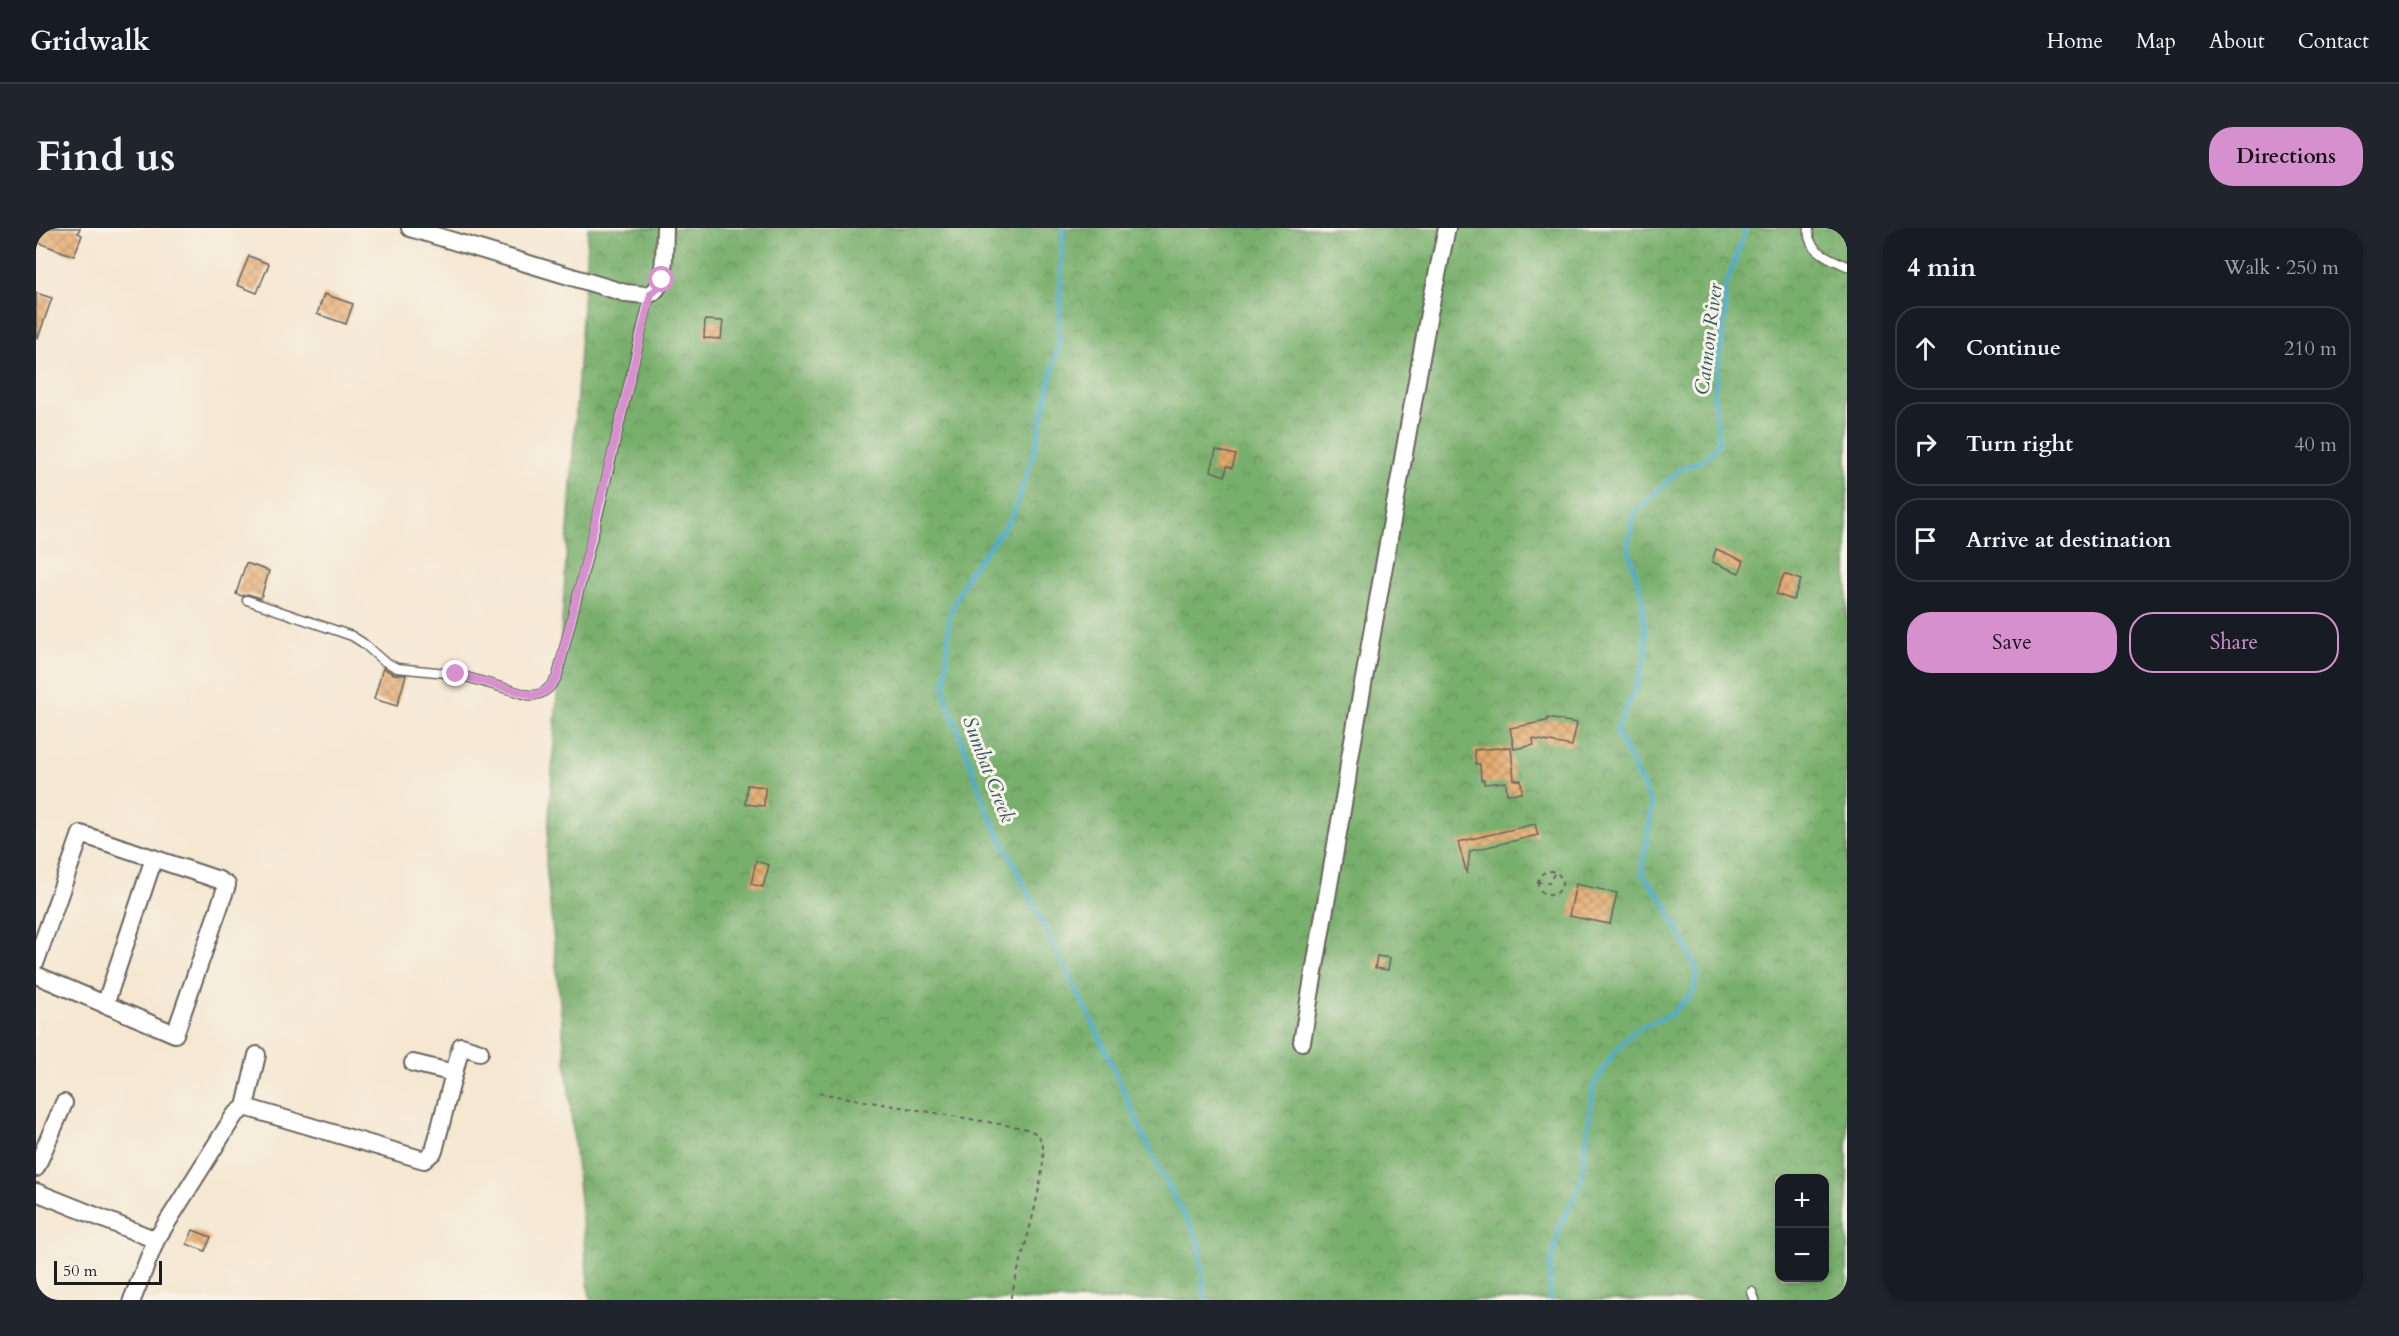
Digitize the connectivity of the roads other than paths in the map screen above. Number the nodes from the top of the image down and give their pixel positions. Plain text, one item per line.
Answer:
1 (410, 228) edge
2 (665, 228) edge
3 (1447, 228) edge
4 (1809, 228) edge
5 (1847, 266) edge
6 (651, 294) junction
7 (247, 600) dead end
8 (154, 858) junction
9 (36, 961) edge
10 (36, 975) edge
11 (105, 1005) junction
12 (1302, 1042) dead end
13 (480, 1052) dead end
14 (257, 1054) dead end
15 (412, 1064) dead end
16 (454, 1073) junction
17 (64, 1103) dead end
18 (245, 1107) junction
19 (36, 1168) edge
20 (36, 1192) edge
21 (156, 1240) junction
22 (132, 1300) edge

1 - 6 street
2 - 6 street
3 - 12 street
4 - 5 lane
6 - 7 lane
8 - 9 street
8 - 11 street
8 - 11 street
10 - 11 street
13 - 16 street
14 - 18 street
15 - 16 street
16 - 18 street
17 - 19 street
18 - 21 street
20 - 21 street
21 - 22 street

